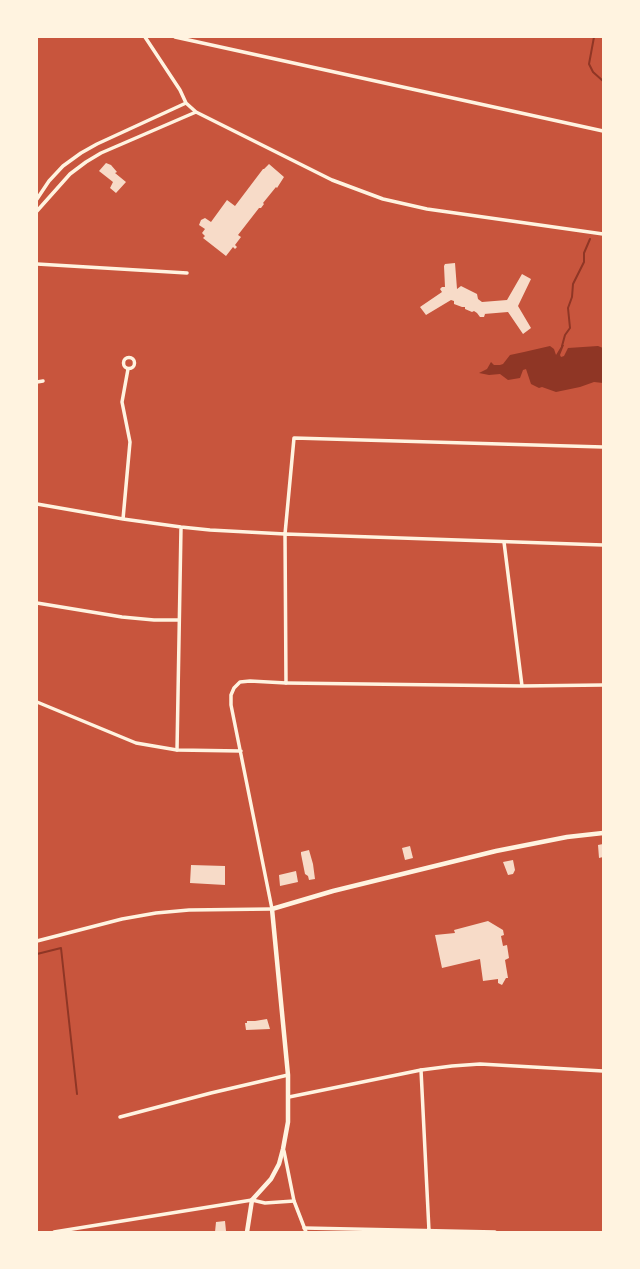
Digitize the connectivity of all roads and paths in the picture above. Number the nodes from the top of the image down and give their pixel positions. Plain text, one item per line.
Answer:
1 (145, 37) edge
2 (175, 37) edge
3 (186, 103) junction
4 (196, 111) junction
5 (603, 131) edge
6 (37, 199) edge
7 (37, 211) edge
8 (603, 234) edge
9 (37, 264) edge
10 (187, 273) dead end
11 (128, 369) dead end
12 (43, 381) dead end
13 (37, 382) edge
14 (603, 447) edge
15 (37, 504) edge
16 (123, 519) junction
17 (181, 527) junction
18 (285, 534) junction
19 (503, 542) junction
20 (603, 545) edge
21 (37, 603) edge
22 (180, 620) junction
23 (286, 683) junction
24 (603, 685) edge
25 (523, 686) junction
26 (37, 702) edge
27 (177, 750) junction
28 (241, 751) junction
29 (603, 833) edge
30 (272, 909) junction
31 (37, 941) edge
32 (421, 1070) junction
33 (603, 1072) edge
34 (288, 1075) junction
35 (289, 1097) junction
36 (120, 1117) dead end
37 (283, 1149) junction
38 (252, 1200) junction
39 (294, 1201) junction
40 (76, 1230) edge
41 (305, 1230) edge
42 (429, 1231) edge
43 (54, 1232) edge
44 (247, 1232) edge
45 (495, 1232) edge

1 - 3 street
2 - 5 street
3 - 4 street
3 - 6 street
4 - 7 street
4 - 8 street
9 - 10 street
11 - 16 street
12 - 13 street
14 - 18 street
15 - 16 street
16 - 17 street
17 - 18 street
17 - 22 street
18 - 19 street
18 - 23 street
19 - 20 street
19 - 25 street
21 - 22 street
22 - 27 street
23 - 25 street
23 - 28 street
24 - 25 street
26 - 27 street
27 - 28 street
28 - 30 street
29 - 30 main road
30 - 31 street
30 - 34 main road
32 - 33 street
32 - 35 street
32 - 42 street
34 - 35 main road
34 - 36 street
35 - 37 main road
37 - 38 main road
37 - 39 street
38 - 39 street
38 - 40 street
38 - 44 main road
39 - 41 street
40 - 43 street
41 - 42 street
42 - 45 street

